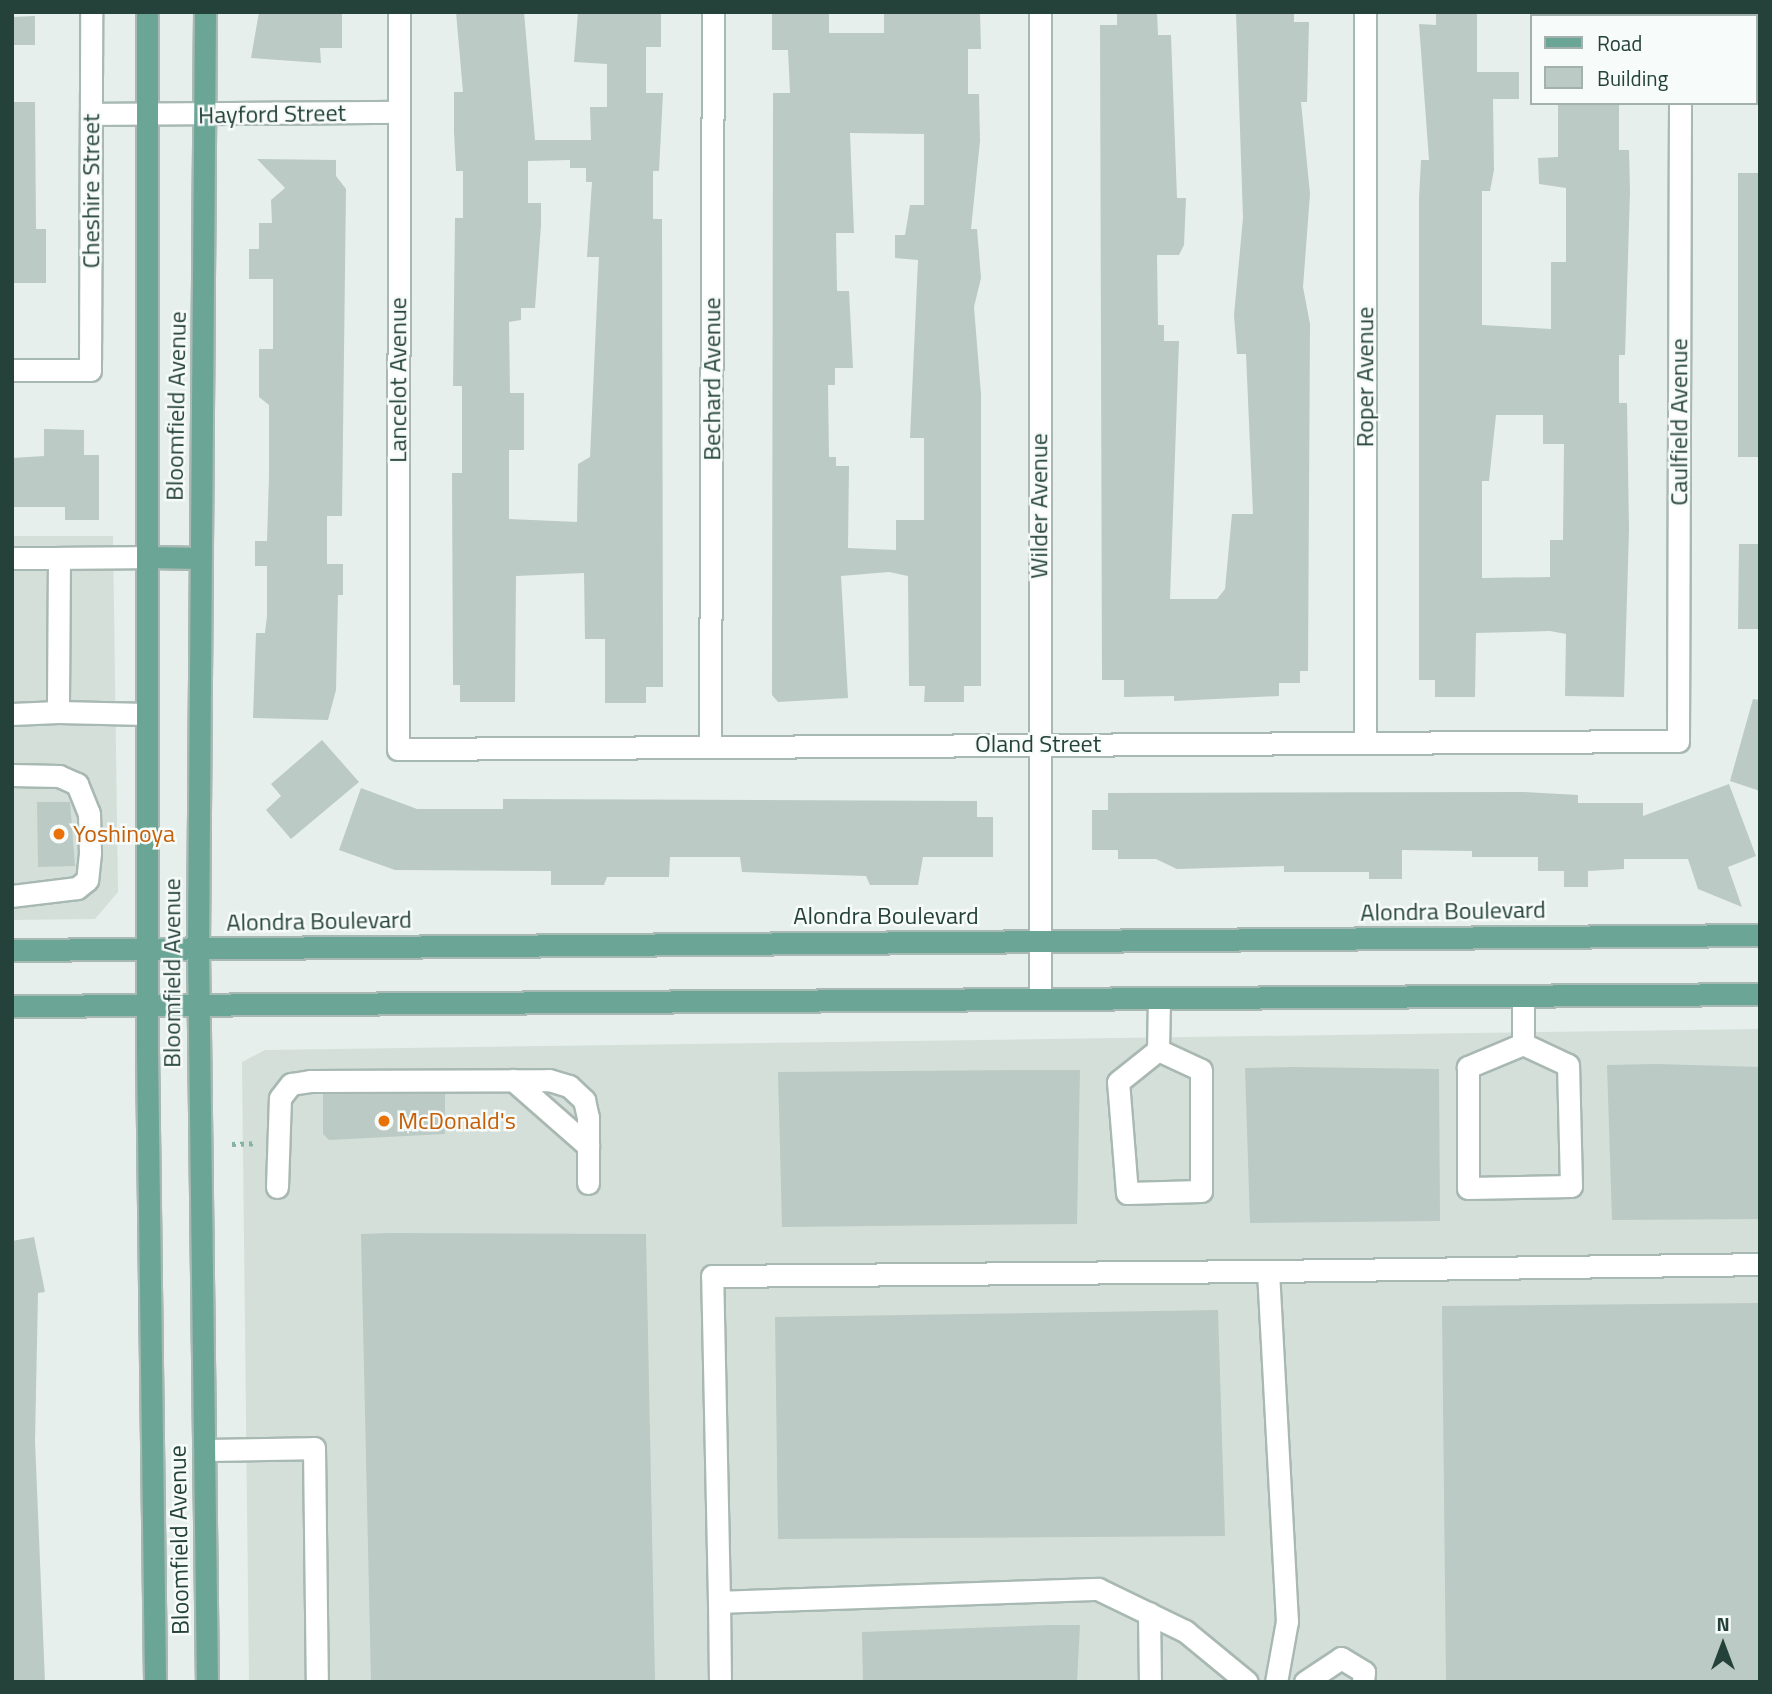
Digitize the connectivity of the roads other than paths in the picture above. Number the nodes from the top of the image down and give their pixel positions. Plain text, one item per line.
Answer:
1 (91, 12) edge
2 (147, 12) edge
3 (205, 12) edge
4 (399, 12) edge
5 (713, 12) edge
6 (1040, 12) edge
7 (1366, 12) edge
8 (1680, 105) edge
9 (398, 112) junction
10 (91, 114) junction
11 (204, 114) junction
12 (146, 115) junction
13 (12, 370) edge
14 (148, 557) junction
15 (12, 558) edge
16 (59, 558) junction
17 (201, 558) junction
18 (58, 712) junction
19 (12, 714) edge
20 (147, 714) junction
21 (1678, 741) joint
22 (1365, 743) junction
23 (1039, 744) junction
24 (710, 747) junction
25 (398, 748) joint
26 (12, 775) edge
27 (12, 896) edge
28 (1760, 935) edge
29 (1040, 941) junction
30 (147, 949) junction
31 (198, 949) junction
32 (12, 950) edge
33 (1760, 994) edge
34 (1523, 996) junction
35 (1159, 998) junction
36 (1040, 999) junction
37 (198, 1004) junction
38 (147, 1005) junction
39 (12, 1006) edge
40 (1523, 1044) junction
41 (1158, 1050) junction
42 (513, 1080) junction
43 (588, 1146) junction
44 (588, 1183) dead end
45 (277, 1187) dead end
46 (1760, 1264) edge
47 (1268, 1271) junction
48 (204, 1450) junction
49 (719, 1602) junction
50 (1149, 1613) junction
51 (155, 1682) edge
52 (207, 1682) edge
53 (317, 1682) edge
54 (720, 1682) edge
55 (1150, 1682) edge
56 (1247, 1682) edge
57 (1276, 1682) edge
58 (1305, 1682) edge
59 (1363, 1682) edge

1 - 10 street, Cheshire Street
2 - 12 main road, Bloomfield Avenue
3 - 11 main road, Bloomfield Avenue
4 - 9 street, Lancelot Avenue
5 - 24 street, Bechard Avenue
6 - 23 street, Wilder Avenue
7 - 22 street, Roper Avenue
8 - 21 street, Caulfield Avenue
9 - 11 street, Hayford Street
9 - 25 street, Lancelot Avenue
10 - 12 street, Hayford Street
10 - 13 street, Cheshire Street
11 - 12 street, Hayford Street
11 - 17 main road, Bloomfield Avenue
12 - 14 main road, Bloomfield Avenue
14 - 16 street
14 - 17 main road
14 - 20 main road, Bloomfield Avenue
15 - 16 street
16 - 18 street
17 - 31 main road, Bloomfield Avenue
18 - 19 street
18 - 20 street
20 - 30 main road, Bloomfield Avenue
21 - 22 street, Oland Street
22 - 23 street, Oland Street
23 - 24 street, Oland Street
23 - 29 street, Wilder Avenue
24 - 25 street, Oland Street
26 - 27 street
28 - 29 main road, Alondra Boulevard
29 - 31 main road, Alondra Boulevard
29 - 36 street, Wilder Avenue
30 - 31 main road, Alondra Boulevard
30 - 32 main road, Alondra Boulevard
30 - 38 main road, Bloomfield Avenue
31 - 37 main road, Bloomfield Avenue
33 - 34 main road
34 - 35 main road
34 - 40 street
35 - 36 main road
35 - 41 street
36 - 37 main road
37 - 38 main road
37 - 48 main road, Bloomfield Avenue
38 - 39 main road
38 - 51 main road, Bloomfield Avenue
40 - 40 street
41 - 41 street
42 - 43 street
42 - 43 street
42 - 45 street
43 - 44 street
46 - 47 street
47 - 49 street
47 - 57 street
48 - 52 main road, Bloomfield Avenue
48 - 53 street
49 - 50 street
49 - 54 street
50 - 55 street
50 - 56 street
58 - 59 street

